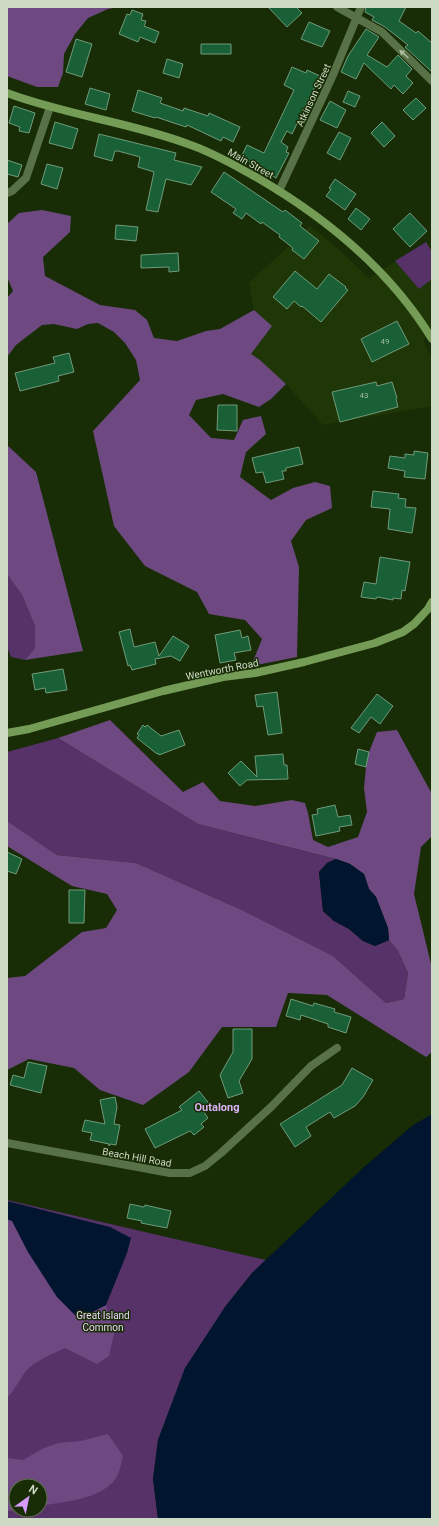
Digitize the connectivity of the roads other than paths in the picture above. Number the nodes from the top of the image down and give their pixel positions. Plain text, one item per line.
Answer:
1 (337, 7) edge
2 (361, 7) edge
3 (356, 18) junction
4 (432, 81) edge
5 (7, 93) edge
6 (50, 107) junction
7 (279, 191) junction
8 (7, 193) edge
9 (432, 339) edge
10 (431, 607) edge
11 (7, 733) edge
12 (338, 1048) dead end
13 (7, 1144) edge

1 - 3 street
2 - 3 street, Atkinson Street
4 -> 3 street
3 - 7 street, Atkinson Street
5 - 6 main road, Main Street
6 - 7 main road, Main Street
6 - 8 street
7 - 9 main road, Main Street
10 - 11 main road, Wentworth Road
12 - 13 street, Beach Hill Road

